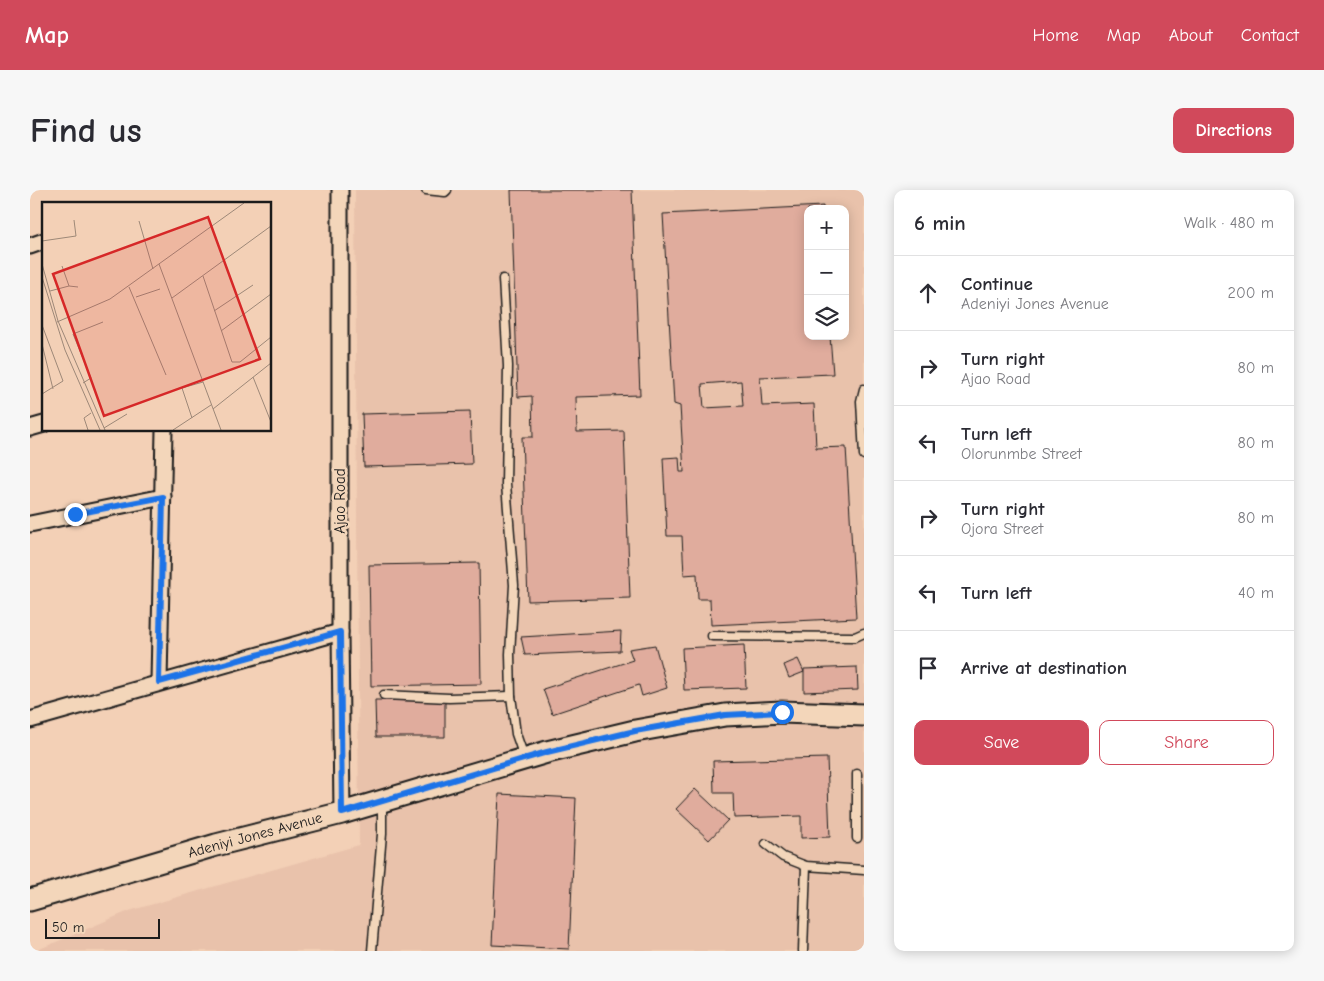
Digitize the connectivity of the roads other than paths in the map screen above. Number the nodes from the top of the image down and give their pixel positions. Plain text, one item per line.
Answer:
1 (340, 190) edge
2 (426, 190) edge
3 (447, 190) edge
4 (42, 242) edge
5 (30, 246) edge
6 (503, 280) dead end
7 (864, 389) edge
8 (164, 431) edge
9 (864, 455) edge
10 (163, 497) junction
11 (30, 524) edge
12 (340, 632) junction
13 (864, 633) edge
14 (712, 636) dead end
15 (159, 682) junction
16 (384, 695) dead end
17 (511, 696) junction
18 (864, 715) edge
19 (30, 720) edge
20 (525, 759) junction
21 (857, 774) dead end
22 (382, 801) junction
23 (860, 801) edge
24 (342, 813) junction
25 (857, 838) dead end
26 (766, 844) dead end
27 (806, 866) junction
28 (864, 870) edge
29 (30, 900) edge
30 (372, 951) edge
31 (803, 951) edge

1 - 12 street, Ajao Road
2 - 3 lane
4 - 5 street
6 - 17 lane
7 - 9 lane
8 - 10 street
10 - 11 street
10 - 15 street
12 - 15 street
12 - 24 street, Ajao Road
13 - 14 lane
15 - 19 street
16 - 17 lane
17 - 20 lane
18 - 20 street, Adeniyi Jones Avenue
20 - 22 street, Adeniyi Jones Avenue
21 - 23 lane
22 - 24 street, Adeniyi Jones Avenue
22 - 30 lane
23 - 25 lane
24 - 29 street, Adeniyi Jones Avenue
26 - 27 lane
27 - 28 lane
27 - 31 lane

